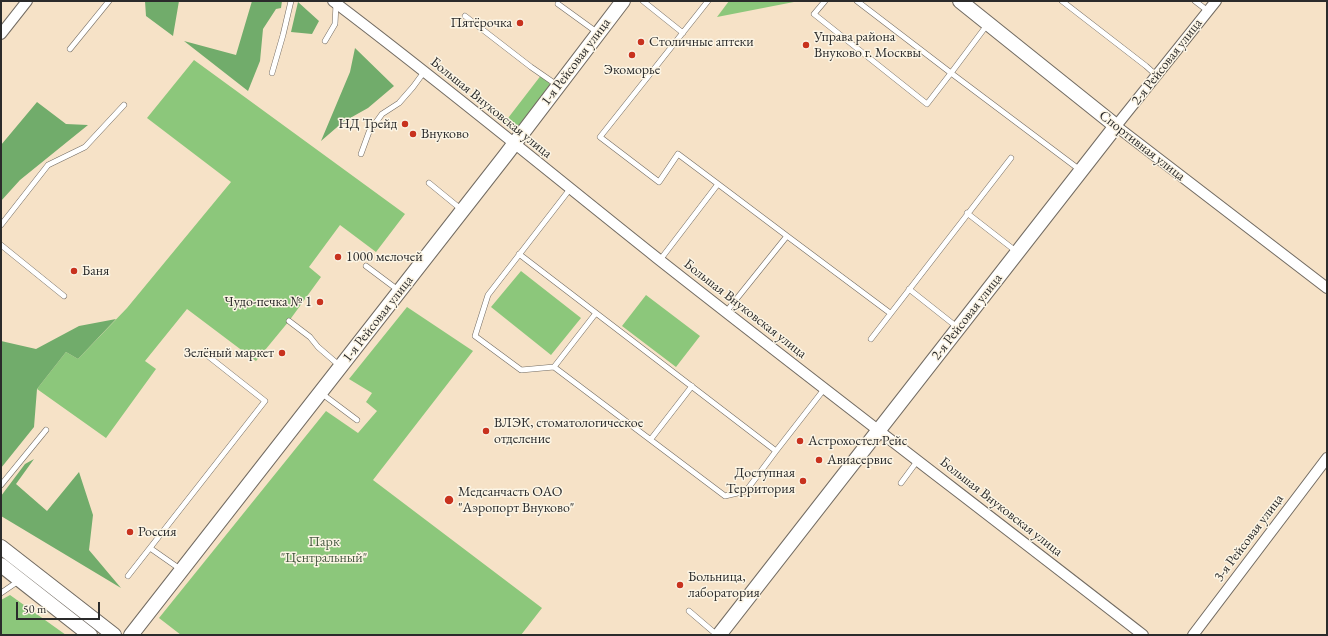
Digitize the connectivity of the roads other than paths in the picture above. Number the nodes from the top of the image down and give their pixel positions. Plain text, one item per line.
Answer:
1 (27, 1) edge
2 (109, 1) edge
3 (291, 1) edge
4 (623, 1) edge
5 (643, 1) edge
6 (708, 1) edge
7 (825, 1) edge
8 (857, 1) edge
9 (960, 1) edge
10 (1062, 1) edge
11 (1195, 1) edge
12 (1216, 1) edge
13 (335, 2) edge
14 (558, 4) dead end
15 (1208, 11) junction
16 (465, 16) dead end
17 (988, 23) junction
18 (598, 33) junction
19 (683, 33) junction
20 (1, 34) edge
21 (325, 41) dead end
22 (70, 49) dead end
23 (424, 72) junction
24 (272, 73) dead end
25 (951, 73) junction
26 (1156, 76) junction
27 (558, 86) junction
28 (124, 105) dead end
29 (1116, 126) junction
30 (514, 143) junction
31 (361, 154) dead end
32 (1011, 158) dead end
33 (1081, 171) junction
34 (429, 183) dead end
35 (718, 184) junction
36 (570, 189) junction
37 (462, 211) junction
38 (967, 213) junction
39 (1, 225) edge
40 (787, 236) junction
41 (1, 245) edge
42 (1018, 252) junction
43 (520, 254) junction
44 (660, 260) junction
45 (366, 266) dead end
46 (1327, 288) edge
47 (909, 289) junction
48 (400, 291) junction
49 (64, 296) dead end
50 (726, 312) junction
51 (596, 313) junction
52 (890, 313) junction
53 (288, 321) dead end
54 (958, 328) junction
55 (871, 339) dead end
56 (208, 356) dead end
57 (341, 366) junction
58 (554, 367) junction
59 (692, 386) junction
60 (825, 388) junction
61 (321, 392) junction
62 (357, 420) dead end
63 (46, 430) dead end
64 (879, 430) junction
65 (651, 439) junction
66 (776, 451) junction
67 (1327, 458) edge
68 (918, 460) junction
69 (901, 483) dead end
70 (1, 485) edge
71 (1, 547) edge
72 (150, 548) junction
73 (1, 565) edge
74 (182, 570) junction
75 (128, 576) dead end
76 (20, 580) junction
77 (1, 594) edge
78 (689, 610) dead end
79 (90, 635) edge
80 (114, 635) edge
81 (131, 635) edge
82 (718, 635) edge
83 (1143, 635) edge
84 (1193, 635) edge

1 - 20 street
2 - 22 lane
3 - 24 lane
4 - 18 street, 1-я Рейсовая улица
5 - 19 lane
6 - 19 lane
7 - 25 lane
8 - 25 lane
9 - 17 street, Спортивная улица
10 - 26 lane
11 - 15 lane
12 - 15 street, 2-я Рейсовая улица
13 - 21 lane
13 - 23 street, Большая Внуковская улица
14 - 18 lane
15 - 26 street, 2-я Рейсовая улица
16 - 27 lane
17 - 25 lane
17 - 29 street, Спортивная улица
18 - 27 street, 1-я Рейсовая улица
19 - 35 lane
23 - 30 street, Большая Внуковская улица
23 - 31 lane
25 - 33 lane
26 - 29 street, 2-я Рейсовая улица
27 - 30 street, 1-я Рейсовая улица
28 - 39 lane
29 - 33 street, 2-я Рейсовая улица
29 - 46 street, Спортивная улица
30 - 36 street, Большая Внуковская улица
30 - 37 street, 1-я Рейсовая улица
32 - 38 lane
33 - 42 street, 2-я Рейсовая улица
34 - 37 lane
35 - 40 lane
35 - 44 lane
36 - 43 lane
36 - 44 street, Большая Внуковская улица
37 - 48 street, 1-я Рейсовая улица
38 - 42 lane
38 - 47 lane
40 - 50 lane
40 - 52 lane
41 - 49 lane
42 - 54 street, 2-я Рейсовая улица
43 - 51 lane
43 - 58 lane
44 - 50 street, Большая Внуковская улица
45 - 48 lane
47 - 52 lane
47 - 54 lane
48 - 57 street, 1-я Рейсовая улица
50 - 60 street, Большая Внуковская улица
51 - 58 lane
51 - 59 lane
52 - 55 lane
53 - 57 lane
54 - 64 street, 2-я Рейсовая улица
56 - 72 lane
57 - 61 street, 1-я Рейсовая улица
58 - 65 lane
59 - 65 lane
59 - 66 lane
60 - 64 street, Большая Внуковская улица
60 - 66 lane
61 - 62 lane
61 - 74 street, 1-я Рейсовая улица
63 - 70 lane
64 - 68 street, Большая Внуковская улица
64 - 82 street, 2-я Рейсовая улица
65 - 66 lane
67 - 84 street, 3-я Рейсовая улица
68 - 69 lane
68 - 83 street, Большая Внуковская улица
71 - 80 street
72 - 74 lane
72 - 75 lane
73 - 76 street
74 - 81 street, 1-я Рейсовая улица
76 - 77 lane
76 - 79 street
78 - 82 lane

